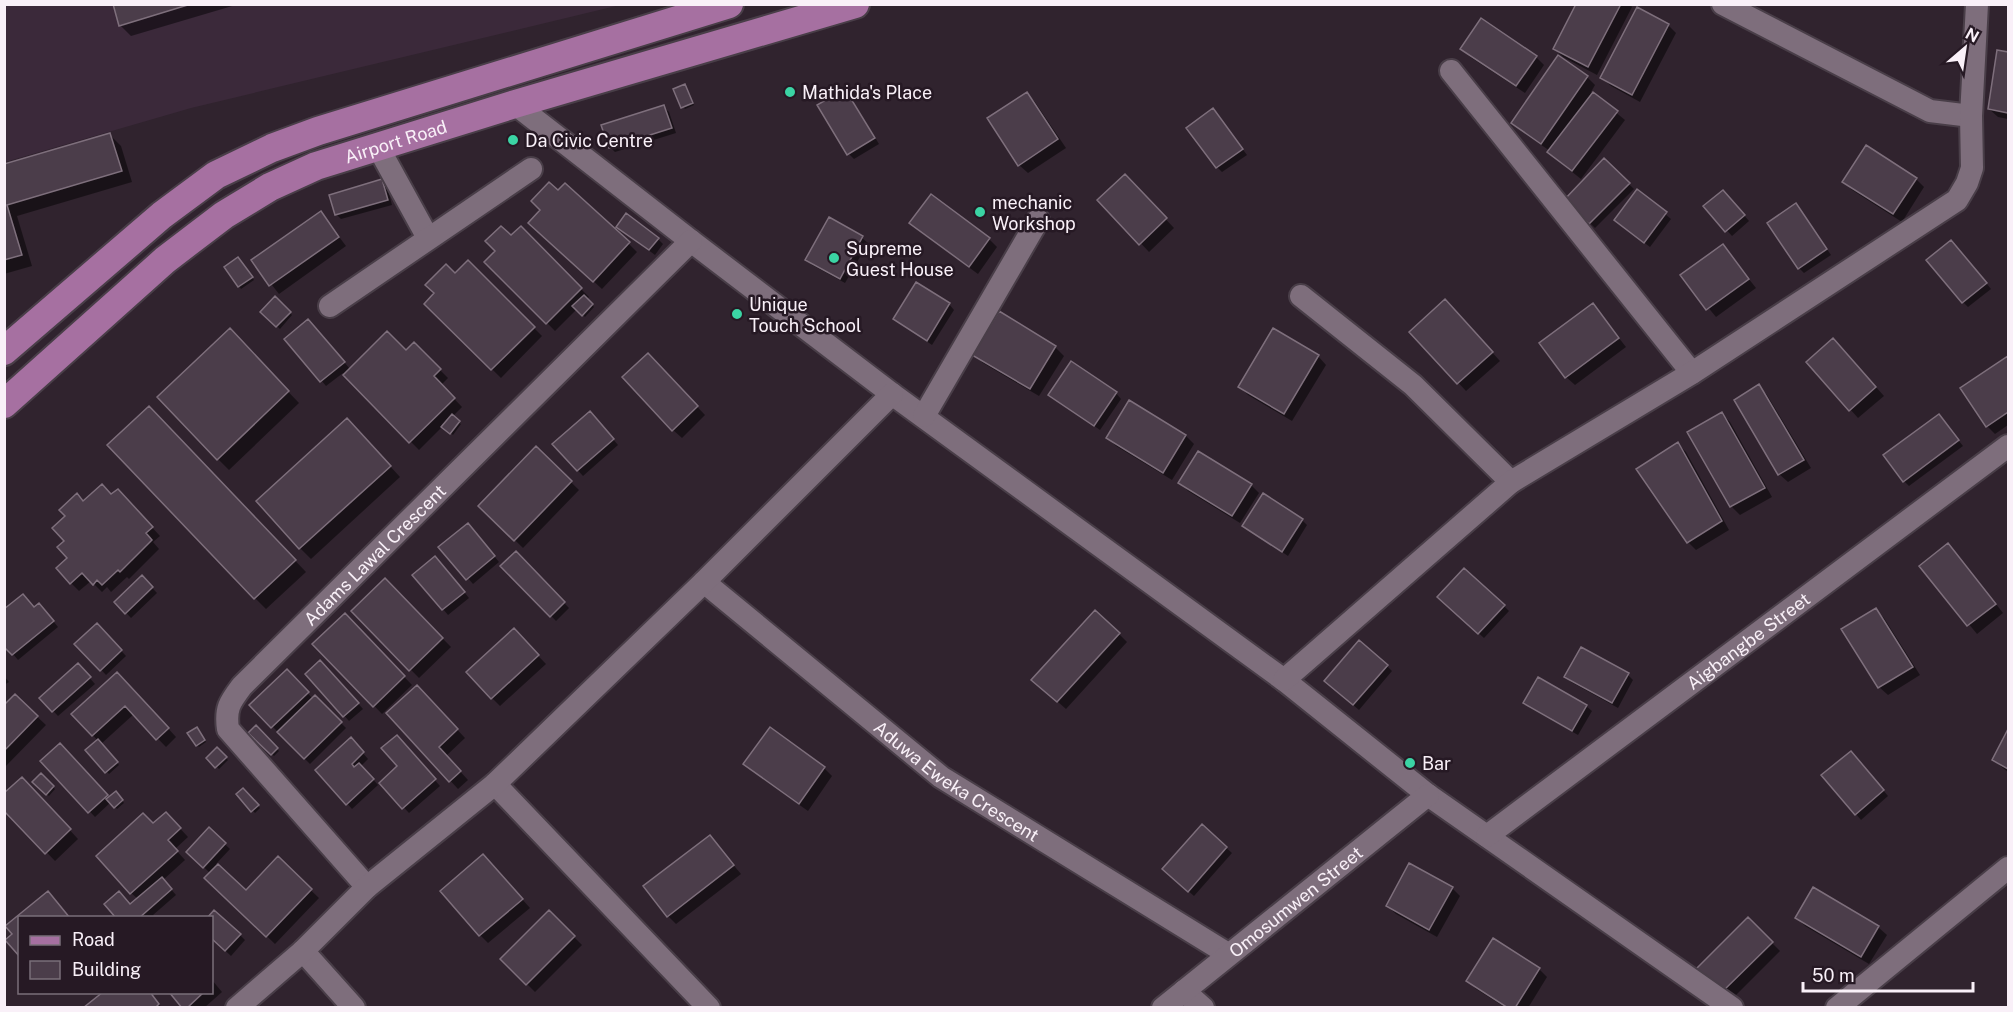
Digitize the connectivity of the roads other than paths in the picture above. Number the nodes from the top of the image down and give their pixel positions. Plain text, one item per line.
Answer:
1 (729, 4) edge
2 (855, 4) edge
3 (1723, 4) edge
4 (1977, 4) edge
5 (1451, 71) dead end
6 (515, 104) junction
7 (1971, 116) junction
8 (378, 147) junction
9 (531, 169) dead end
10 (1038, 220) dead end
11 (428, 238) junction
12 (691, 241) junction
13 (1301, 296) dead end
14 (330, 306) dead end
15 (4, 351) edge
16 (1692, 373) junction
17 (892, 394) junction
18 (4, 404) edge
19 (924, 416) junction
20 (2008, 446) edge
21 (1511, 482) junction
22 (704, 582) junction
23 (1284, 680) junction
24 (495, 784) junction
25 (1428, 795) junction
26 (1488, 836) junction
27 (2008, 868) edge
28 (367, 887) junction
29 (303, 951) junction
30 (1228, 954) junction
31 (1184, 991) junction
32 (237, 1008) edge
33 (354, 1008) edge
34 (709, 1008) edge
35 (1163, 1008) edge
36 (1203, 1008) edge
37 (1732, 1008) edge
38 (1837, 1008) edge

1 - 15 main road, Airport Road
2 - 6 main road, Airport Road
3 - 7 street
4 - 7 street
5 - 16 street
6 - 8 main road, Airport Road
6 - 12 street
7 - 16 street
8 - 11 street
8 - 18 main road, Airport Road
9 - 11 street
10 - 19 street
11 - 14 street
12 - 17 street
12 - 28 street, Adams Lawal Crescent
13 - 21 street
16 - 21 street
17 - 19 street
17 - 22 street
19 - 23 street
20 - 26 street, Aigbangbe Street
21 - 23 street
22 - 24 street
22 - 30 street, Aduwa Eweka Crescent
23 - 25 street
24 - 28 street
24 - 34 street
25 - 26 street
25 - 30 street, Omosumwen Street
26 - 37 street
27 - 38 street
28 - 29 street
29 - 32 street
29 - 33 street
30 - 31 street, Omosumwen Street
31 - 35 street, Omosumwen Street
31 - 36 street

